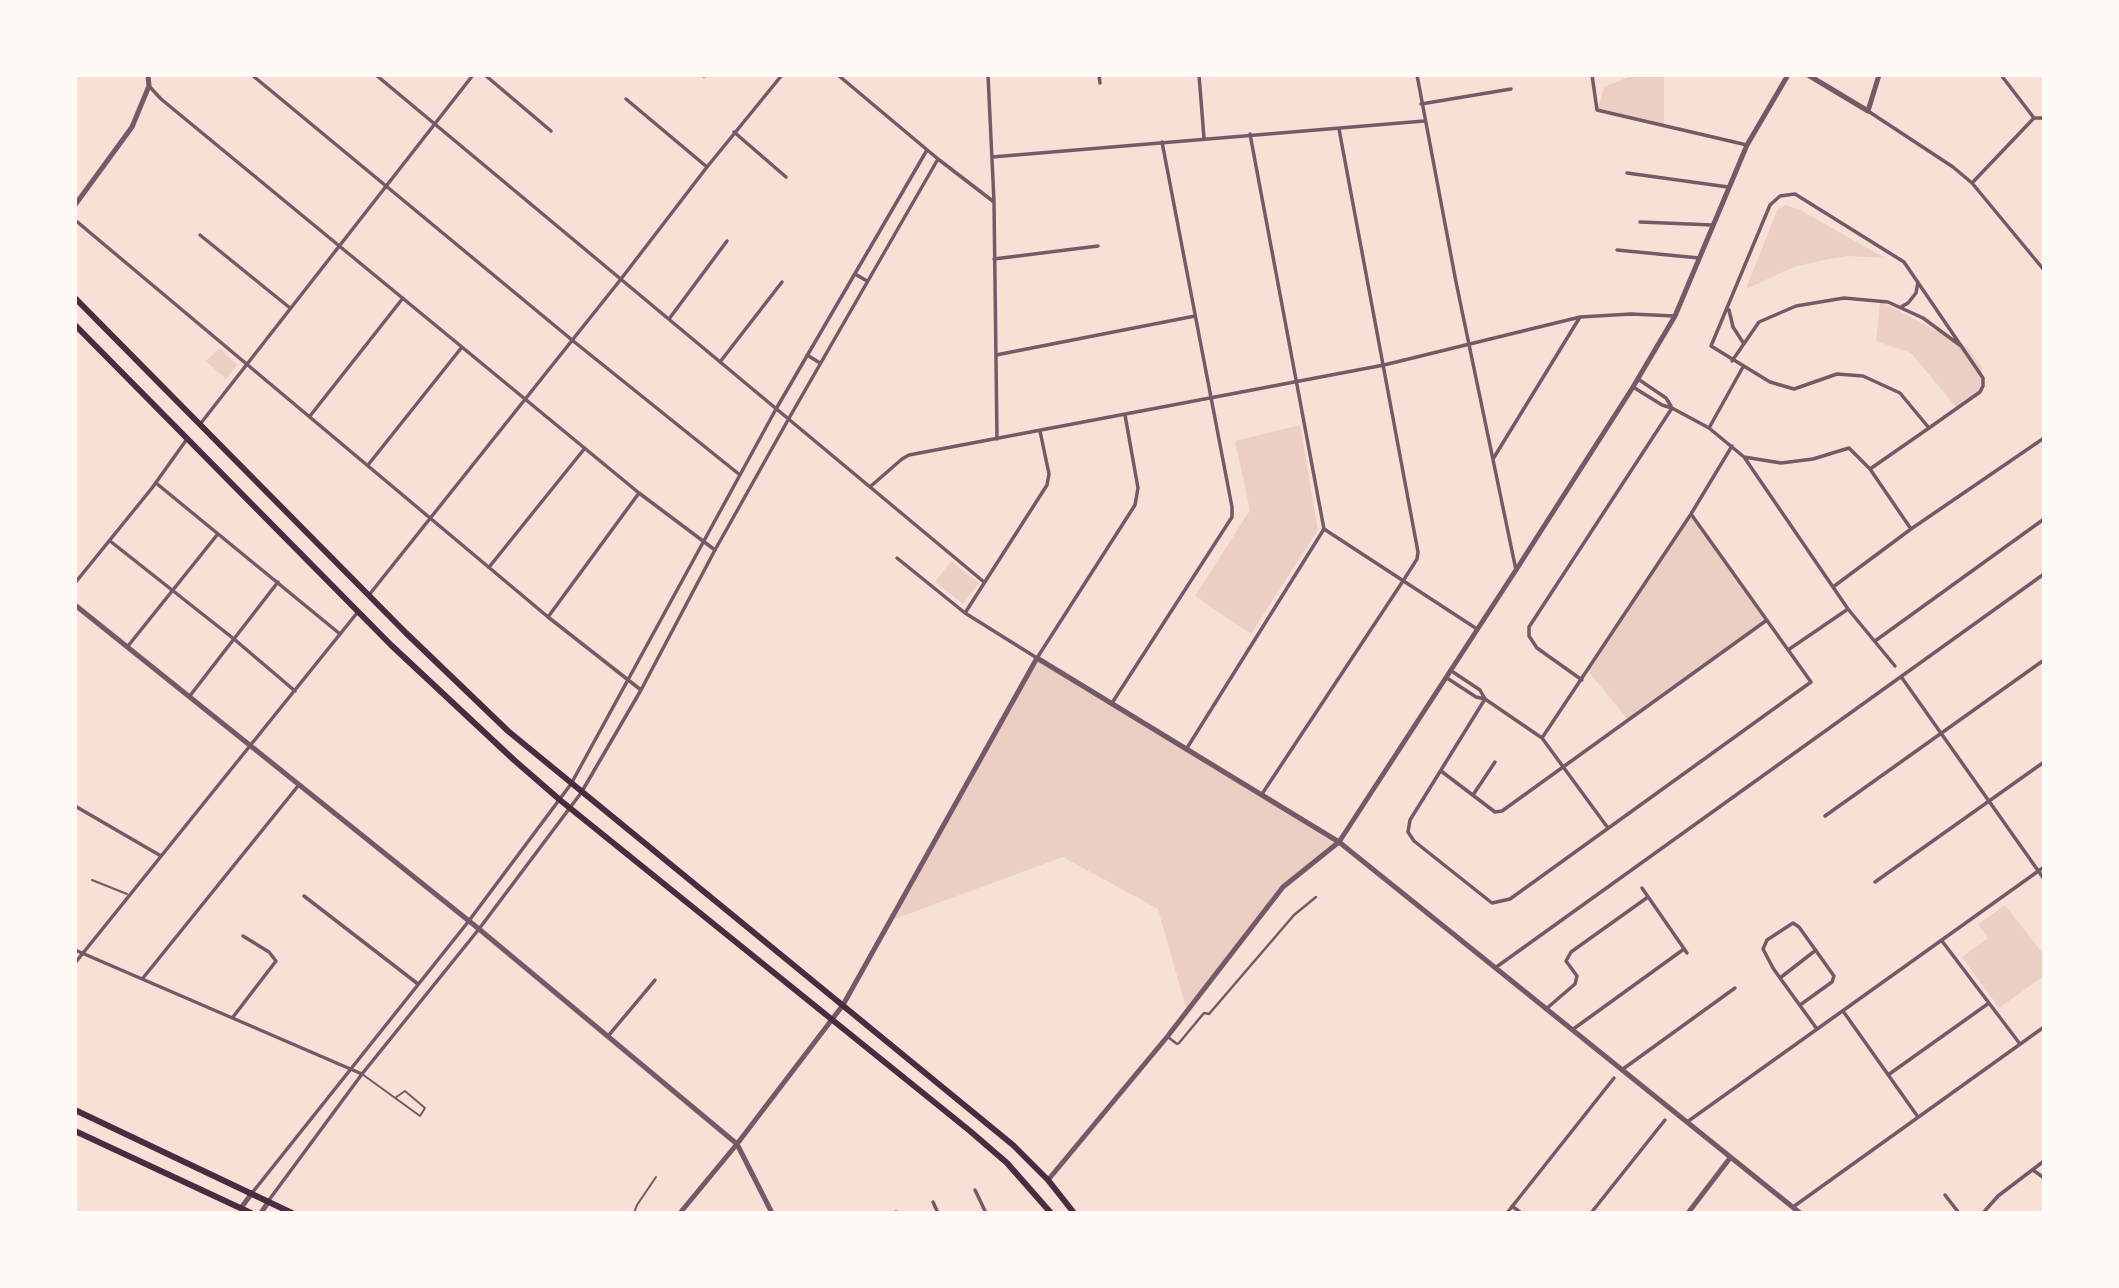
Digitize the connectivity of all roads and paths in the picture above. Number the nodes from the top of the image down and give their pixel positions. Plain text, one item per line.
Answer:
1 (147, 75) edge
2 (253, 75) edge
3 (376, 75) edge
4 (473, 75) edge
5 (485, 75) edge
6 (782, 75) edge
7 (838, 75) edge
8 (988, 75) edge
9 (1099, 75) edge
10 (1199, 75) edge
11 (1417, 75) edge
12 (1592, 75) edge
13 (1788, 75) edge
14 (1808, 75) edge
15 (1879, 75) edge
16 (2001, 75) edge
17 (1100, 83) dead end
18 (149, 86) junction
19 (1511, 89) dead end
20 (626, 99) dead end
21 (1421, 104) junction
22 (1868, 111) junction
23 (2034, 118) junction
24 (2044, 118) edge
25 (1424, 121) junction
26 (436, 124) junction
27 (1339, 129) junction
28 (551, 131) dead end
29 (734, 132) junction
30 (1250, 134) junction
31 (1205, 138) junction
32 (1162, 142) junction
33 (1747, 145) junction
34 (927, 150) junction
35 (992, 157) junction
36 (938, 159) junction
37 (706, 167) junction
38 (1627, 173) dead end
39 (786, 177) dead end
40 (1972, 183) junction
41 (386, 187) junction
42 (1730, 187) junction
43 (993, 202) junction
44 (75, 205) edge
45 (75, 220) edge
46 (1640, 222) dead end
47 (1715, 225) junction
48 (200, 235) dead end
49 (727, 241) dead end
50 (340, 246) junction
51 (1098, 246) dead end
52 (1617, 250) dead end
53 (1701, 258) junction
54 (995, 259) junction
55 (2044, 270) edge
56 (855, 274) junction
57 (621, 279) junction
58 (867, 281) junction
59 (782, 282) dead end
60 (1918, 282) junction
61 (75, 298) edge
62 (403, 298) junction
63 (1899, 307) junction
64 (1728, 308) junction
65 (291, 309) junction
66 (1195, 316) junction
67 (1675, 316) junction
68 (1580, 317) junction
69 (668, 318) junction
70 (75, 325) edge
71 (572, 340) junction
72 (1469, 344) junction
73 (1744, 344) junction
74 (463, 347) junction
75 (1965, 349) junction
76 (807, 355) junction
77 (996, 355) junction
78 (1732, 361) junction
79 (720, 362) junction
80 (820, 363) junction
81 (248, 365) junction
82 (1384, 365) junction
83 (1743, 367) junction
84 (1637, 379) junction
85 (1296, 383) junction
86 (1633, 387) junction
87 (1209, 397) junction
88 (525, 399) junction
89 (1672, 408) junction
90 (776, 409) junction
91 (1125, 415) junction
92 (310, 416) junction
93 (788, 420) junction
94 (200, 425) junction
95 (1709, 428) junction
96 (1930, 428) junction
97 (1040, 431) junction
98 (2044, 438) edge
99 (187, 439) junction
100 (997, 439) junction
101 (1732, 446) junction
102 (585, 448) junction
103 (1744, 457) junction
104 (1492, 461) junction
105 (368, 465) junction
106 (1870, 469) junction
107 (740, 475) junction
108 (156, 483) junction
109 (871, 486) junction
110 (639, 494) junction
111 (1691, 514) junction
112 (431, 517) junction
113 (2044, 519) edge
114 (1324, 529) junction
115 (1911, 529) junction
116 (218, 534) junction
117 (110, 541) junction
118 (703, 541) junction
119 (715, 550) junction
120 (897, 558) dead end
121 (490, 566) junction
122 (1516, 570) junction
123 (2044, 574) edge
124 (1403, 581) junction
125 (278, 582) junction
126 (984, 582) junction
127 (75, 583) edge
128 (1833, 587) junction
129 (172, 591) junction
130 (369, 595) junction
131 (75, 605) edge
132 (1848, 609) junction
133 (359, 612) junction
134 (965, 613) junction
135 (548, 617) junction
136 (1767, 620) junction
137 (1477, 629) junction
138 (341, 634) junction
139 (234, 639) junction
140 (1875, 641) junction
141 (127, 648) junction
142 (1788, 650) junction
143 (1038, 658) junction
144 (2044, 660) edge
145 (1895, 666) dead end
146 (1450, 670) junction
147 (1446, 677) junction
148 (1902, 677) junction
149 (1582, 680) junction
150 (628, 681) junction
151 (641, 690) junction
152 (295, 691) junction
153 (189, 697) junction
154 (1485, 699) junction
155 (1112, 703) junction
156 (1942, 734) junction
157 (1542, 738) junction
158 (249, 747) junction
159 (1186, 750) junction
160 (1495, 762) dead end
161 (2044, 762) edge
162 (1564, 766) junction
163 (1441, 771) junction
164 (571, 785) junction
165 (298, 786) junction
166 (581, 793) junction
167 (1473, 795) junction
168 (1261, 796) junction
169 (560, 800) junction
170 (1989, 802) junction
171 (75, 806) edge
172 (570, 808) junction
173 (1825, 816) dead end
174 (1608, 828) junction
175 (1339, 842) junction
176 (161, 856) junction
177 (2044, 867) edge
178 (2038, 871) junction
179 (2044, 879) edge
180 (92, 880) dead end
181 (1875, 882) dead end
182 (1642, 888) dead end
183 (130, 895) junction
184 (304, 896) dead end
185 (1316, 898) dead end
186 (1648, 898) junction
187 (468, 922) junction
188 (479, 929) junction
189 (243, 936) dead end
190 (1942, 941) junction
191 (75, 950) edge
192 (1816, 950) junction
193 (83, 953) junction
194 (75, 963) edge
195 (1495, 968) junction
196 (142, 978) junction
197 (1780, 978) junction
198 (655, 981) dead end
199 (418, 984) junction
200 (1735, 988) dead end
201 (1989, 1003) junction
202 (843, 1005) junction
203 (1800, 1005) junction
204 (1546, 1009) junction
205 (1843, 1011) junction
206 (233, 1017) junction
207 (833, 1021) junction
208 (2044, 1027) edge
209 (1817, 1029) junction
210 (1572, 1030) junction
211 (608, 1036) junction
212 (1167, 1037) junction
213 (2020, 1044) junction
214 (351, 1069) junction
215 (1621, 1070) junction
216 (362, 1074) junction
217 (1888, 1075) junction
218 (1614, 1078) dead end
219 (395, 1098) junction
220 (75, 1110) edge
221 (1918, 1117) junction
222 (1665, 1120) dead end
223 (1687, 1122) junction
224 (75, 1131) edge
225 (737, 1144) junction
226 (1730, 1158) junction
227 (2044, 1161) edge
228 (2033, 1170) junction
229 (656, 1177) dead end
230 (2044, 1178) edge
231 (1048, 1180) junction
232 (975, 1190) dead end
233 (252, 1193) junction
234 (1945, 1195) dead end
235 (269, 1201) junction
236 (933, 1202) dead end
237 (1512, 1206) junction
238 (1793, 1207) junction
239 (241, 1208) junction
240 (251, 1213) edge
241 (261, 1213) edge
242 (292, 1213) edge
243 (634, 1213) edge
244 (680, 1213) edge
245 (772, 1213) edge
246 (938, 1213) edge
247 (986, 1213) edge
248 (1051, 1213) edge
249 (1074, 1213) edge
250 (1507, 1213) edge
251 (1521, 1213) edge
252 (1591, 1213) edge
253 (1688, 1213) edge
254 (1800, 1213) edge
255 (1959, 1213) edge
256 (1983, 1213) edge

1 - 18 street
2 - 41 street
3 - 26 street
4 - 26 street
5 - 28 street
6 - 29 street
7 - 34 street
8 - 35 street
9 - 17 street
10 - 31 street
11 - 21 street
12 - 33 street
13 - 33 street
14 - 22 street
15 - 22 street
16 - 23 street
18 - 44 street
18 - 50 street
19 - 21 street
20 - 37 street
21 - 25 street
22 - 40 street
23 - 24 street
23 - 40 street
25 - 27 street
25 - 72 street
26 - 41 street
26 - 57 street
27 - 30 street
27 - 82 street
29 - 37 street
29 - 39 street
30 - 31 street
30 - 85 street
31 - 32 street
32 - 35 street
32 - 66 street
33 - 42 street
34 - 36 street
34 - 56 street
35 - 43 street
36 - 43 street
36 - 58 street
37 - 57 street
38 - 42 street
40 - 55 street
41 - 50 street
41 - 71 street
42 - 47 street
43 - 54 street
45 - 81 street
46 - 47 street
47 - 53 street
48 - 65 street
49 - 69 street
50 - 62 street
50 - 65 street
51 - 54 street
52 - 53 street
53 - 67 street
54 - 77 street
56 - 58 street
56 - 76 street
57 - 69 street
57 - 71 street
58 - 80 street
59 - 79 street
60 - 63 street
60 - 64 street
60 - 75 street
61 - 94 main road
62 - 74 street
62 - 92 street
63 - 73 street
63 - 75 street
64 - 73 street
64 - 78 street
65 - 81 street
66 - 77 street
66 - 87 street
67 - 68 street
67 - 84 street
68 - 72 street
68 - 104 street
69 - 79 street
70 - 99 main road
71 - 88 street
71 - 107 street
72 - 82 street
72 - 104 street
73 - 78 street
74 - 88 street
74 - 105 street
75 - 96 street
76 - 80 street
76 - 90 street
77 - 100 street
78 - 83 street
79 - 90 street
80 - 93 street
81 - 92 street
81 - 94 street
82 - 85 street
82 - 124 street
83 - 95 street
83 - 96 street
84 - 86 street
84 - 89 street
85 - 87 street
85 - 114 street
86 - 89 street
86 - 122 street
87 - 91 street
87 - 155 street
88 - 102 street
88 - 112 street
89 - 95 street
89 - 149 street
90 - 93 street
90 - 107 street
91 - 97 street
91 - 143 street
92 - 105 street
93 - 109 street
93 - 119 street
94 - 130 main road
95 - 101 street
96 - 106 street
97 - 100 street
97 - 126 street
98 - 115 street
99 - 108 street
99 - 133 main road
100 - 109 street
101 - 103 street
101 - 111 street
102 - 110 street
102 - 121 street
103 - 106 street
103 - 128 street
104 - 122 street
105 - 112 street
106 - 115 street
107 - 118 street
108 - 116 street
108 - 117 street
109 - 126 street
110 - 118 street
110 - 135 street
111 - 136 street
111 - 149 street
112 - 121 street
112 - 130 street
113 - 140 street
114 - 124 street
114 - 159 street
115 - 128 street
116 - 125 street
116 - 129 street
117 - 127 street
117 - 129 street
118 - 119 street
118 - 150 street
119 - 151 street
120 - 134 street
121 - 135 street
122 - 137 street
123 - 148 street
124 - 137 street
124 - 168 street
125 - 138 street
125 - 139 street
126 - 134 street
128 - 132 street
129 - 139 street
129 - 141 street
130 - 164 main road
131 - 141 street
132 - 140 street
132 - 142 street
133 - 138 street
133 - 169 main road
134 - 143 street
135 - 150 street
136 - 142 street
136 - 162 street
137 - 146 street
138 - 152 street
139 - 152 street
139 - 153 street
140 - 145 street
141 - 153 street
142 - 174 street
143 - 155 street
143 - 202 street
144 - 156 street
146 - 147 street
146 - 154 street
147 - 154 street
147 - 175 street
148 - 156 street
148 - 195 street
149 - 157 street
150 - 151 street
150 - 164 street
151 - 166 street
152 - 158 street
153 - 158 street
154 - 157 street
154 - 163 street
155 - 159 street
156 - 170 street
156 - 173 street
157 - 162 street
158 - 165 street
158 - 176 street
159 - 168 street
160 - 167 street
161 - 170 street
162 - 167 street
162 - 174 street
163 - 167 street
163 - 174 street
164 - 166 main road
164 - 169 street
165 - 187 street
165 - 196 street
166 - 172 street
166 - 202 main road
168 - 175 street
169 - 172 main road
169 - 187 street
170 - 178 street
170 - 181 street
171 - 176 street
172 - 188 street
172 - 207 main road
175 - 195 street
175 - 212 street
176 - 183 street
177 - 178 street
178 - 179 street
178 - 190 street
180 - 183 lane
182 - 186 street
183 - 193 street
184 - 199 street
185 - 212 street
186 - 204 street
186 - 210 street
187 - 188 street
187 - 199 street
188 - 211 street
188 - 216 street
189 - 206 street
190 - 201 street
190 - 205 street
191 - 193 street
192 - 197 street
192 - 197 street
192 - 203 street
193 - 194 street
193 - 196 street
195 - 204 street
196 - 206 street
197 - 203 street
198 - 211 street
199 - 214 street
200 - 215 street
201 - 213 street
201 - 217 street
202 - 207 street
202 - 231 main road
203 - 209 street
204 - 210 street
205 - 209 street
205 - 217 street
206 - 214 street
207 - 225 street
207 - 248 main road
208 - 213 street
209 - 223 street
210 - 215 street
211 - 225 street
212 - 231 street
213 - 221 street
214 - 216 street
214 - 233 street
215 - 223 street
216 - 219 lane
216 - 235 street
217 - 221 street
218 - 237 street
219 - 219 lane
220 - 233 main road
221 - 238 street
222 - 252 street
223 - 226 street
224 - 239 main road
225 - 244 street
225 - 245 street
226 - 238 street
226 - 253 street
227 - 228 street
228 - 230 street
228 - 256 street
229 - 243 lane
231 - 249 main road
232 - 247 street
233 - 235 main road
233 - 239 street
234 - 255 street
235 - 241 street
235 - 242 main road
236 - 246 street
237 - 250 street
237 - 251 street
238 - 254 street
239 - 240 main road

